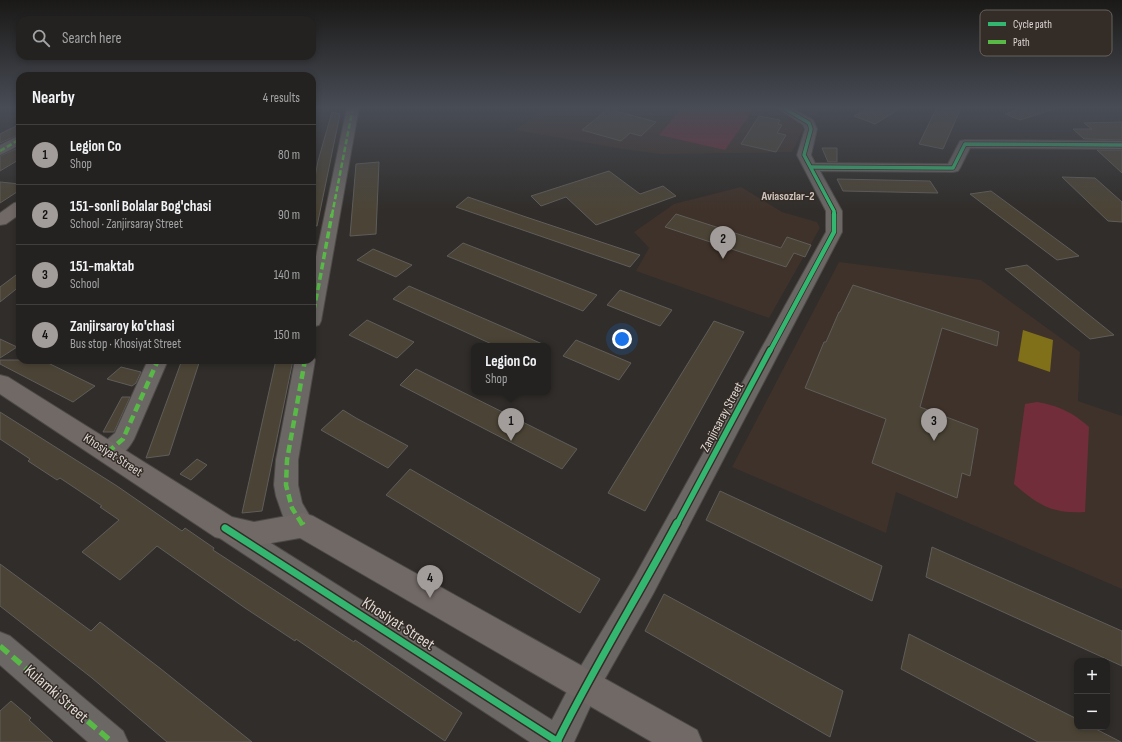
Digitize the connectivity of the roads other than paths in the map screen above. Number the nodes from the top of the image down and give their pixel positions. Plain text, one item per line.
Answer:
1 (16, 142) edge
2 (346, 142) edge
3 (807, 142) edge
4 (1122, 145) edge
5 (0, 151) edge
6 (811, 166) junction
7 (16, 210) edge
8 (0, 220) edge
9 (316, 300) edge
10 (156, 364) edge
11 (304, 364) edge
12 (0, 383) edge
13 (108, 452) junction
14 (303, 525) junction
15 (225, 528) junction
16 (0, 646) edge
17 (585, 686) junction
18 (112, 742) edge
19 (557, 742) edge
20 (685, 742) edge

1 - 5 street
2 - 9 street
3 - 6 street, Zanjirsaray Street
4 - 6 street
6 - 17 street, Zanjirsaray Street
7 - 8 main road
10 - 13 street
11 - 14 street
12 - 13 main road, Khosiyat Street
13 - 15 main road, Khosiyat Street
14 - 15 main road, Khosiyat Street
14 - 17 main road
15 - 19 street, Khosiyat Street
16 - 18 street, Kulamki Street
17 - 19 street, Zanjirsaray Street
17 - 20 main road

